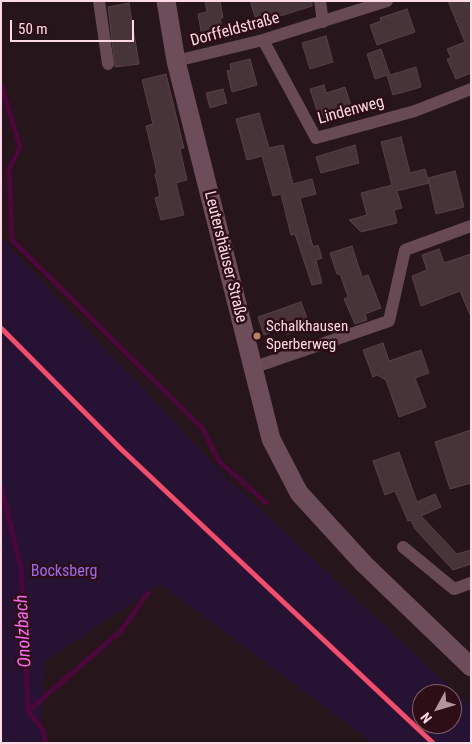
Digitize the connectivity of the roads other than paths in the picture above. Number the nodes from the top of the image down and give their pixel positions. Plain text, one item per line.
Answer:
1 (98, 1) edge
2 (166, 1) edge
3 (320, 1) edge
4 (386, 1) edge
5 (323, 22) junction
6 (263, 40) junction
7 (176, 62) junction
8 (108, 64) dead end
9 (471, 89) edge
10 (471, 226) edge
11 (252, 368) junction
12 (403, 547) dead end
13 (471, 583) edge
14 (471, 667) edge

1 - 8 street
2 - 7 main road, Leutershäuser Straße
3 - 5 street
4 - 5 street, Dorffeldstraße
5 - 6 street, Dorffeldstraße
6 - 7 street, Dorffeldstraße
6 - 9 street, Lindenweg
7 - 11 main road, Leutershäuser Straße
10 - 11 street
11 - 14 main road, Leutershäuser Straße
12 - 13 street

